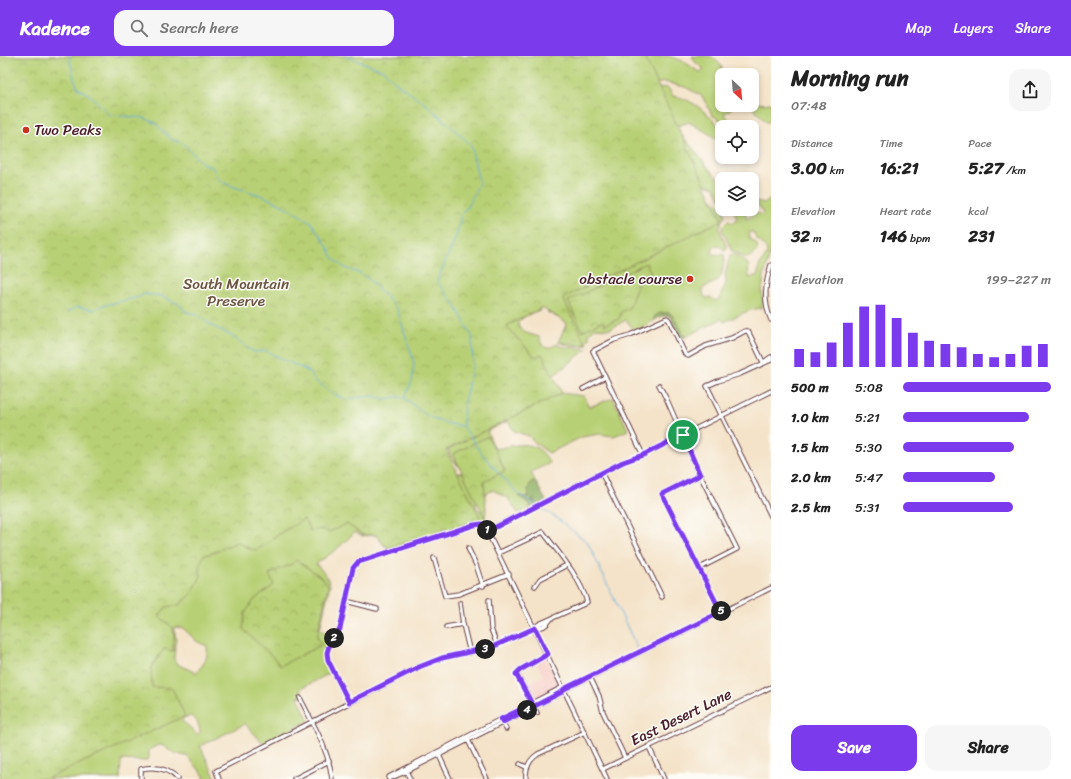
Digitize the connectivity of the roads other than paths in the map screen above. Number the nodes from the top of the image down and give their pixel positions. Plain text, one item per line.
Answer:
1 (771, 265) edge
2 (771, 320) edge
3 (771, 357) edge
4 (771, 360) edge
5 (764, 362) junction
6 (605, 377) junction
7 (659, 384) dead end
8 (582, 389) dead end
9 (771, 391) edge
10 (722, 415) junction
11 (683, 435) junction
12 (643, 455) junction
13 (602, 474) junction
14 (700, 475) junction
15 (770, 510) edge
16 (771, 516) edge
17 (488, 531) junction
18 (468, 548) dead end
19 (498, 553) junction
20 (434, 558) dead end
21 (567, 566) junction
22 (700, 568) junction
23 (509, 574) junction
24 (483, 586) junction
25 (535, 586) dead end
26 (771, 588) edge
27 (662, 596) dead end
28 (489, 600) dead end
29 (346, 601) junction
30 (460, 603) dead end
31 (377, 609) dead end
32 (721, 612) junction
33 (463, 624) junction
34 (446, 627) dead end
35 (535, 628) junction
36 (497, 645) junction
37 (470, 653) junction
38 (548, 654) junction
39 (590, 677) junction
40 (771, 687) edge
41 (564, 689) junction
42 (300, 698) dead end
43 (349, 702) junction
44 (532, 705) junction
45 (537, 713) dead end
46 (312, 721) junction
47 (502, 721) junction
48 (506, 729) dead end
49 (585, 732) junction
50 (468, 738) junction
51 (648, 747) junction
52 (438, 754) junction
53 (625, 758) junction
54 (329, 761) junction
55 (520, 764) dead end
56 (526, 767) junction
57 (603, 769) junction
58 (406, 770) junction
59 (141, 779) edge
60 (178, 779) edge
61 (219, 779) edge
62 (294, 779) edge
63 (332, 779) edge
64 (389, 779) edge
65 (410, 779) edge
66 (450, 779) edge
67 (487, 779) edge
68 (526, 779) edge
69 (607, 779) edge
70 (664, 779) edge

1 - 2 street
3 - 5 street
4 - 5 street
5 - 6 street
5 - 10 street
6 - 8 street
6 - 12 street
7 - 11 street
9 - 10 street
10 - 11 street
10 - 15 street
11 - 12 street
11 - 14 street
12 - 13 street
13 - 17 street
13 - 27 street
14 - 22 street
14 - 22 street
15 - 16 street
17 - 19 street
17 - 29 street
18 - 24 street
19 - 21 street
19 - 23 street
20 - 24 street
21 - 25 street
21 - 35 street
22 - 32 street
23 - 24 street
23 - 35 street
26 - 32 street
28 - 36 street
29 - 31 street
29 - 43 street
30 - 33 street
32 - 39 street
33 - 34 street
33 - 37 street
35 - 36 street
35 - 38 street
36 - 37 street
37 - 43 street
38 - 41 street
38 - 44 street
39 - 41 street
39 - 53 street
40 - 51 street, East Desert Lane
41 - 44 street
41 - 49 street
42 - 46 street
43 - 46 street
44 - 45 street
44 - 47 street
46 - 54 street
46 - 61 street
47 - 48 street
47 - 50 street
49 - 56 street
49 - 57 street
50 - 52 street
50 - 67 street
51 - 53 street, East Desert Lane
51 - 70 street
52 - 58 street
52 - 66 street
53 - 57 street, East Desert Lane
54 - 62 street
54 - 63 street
55 - 56 street
56 - 68 street
57 - 69 street
58 - 64 street
58 - 65 street
59 - 60 street

